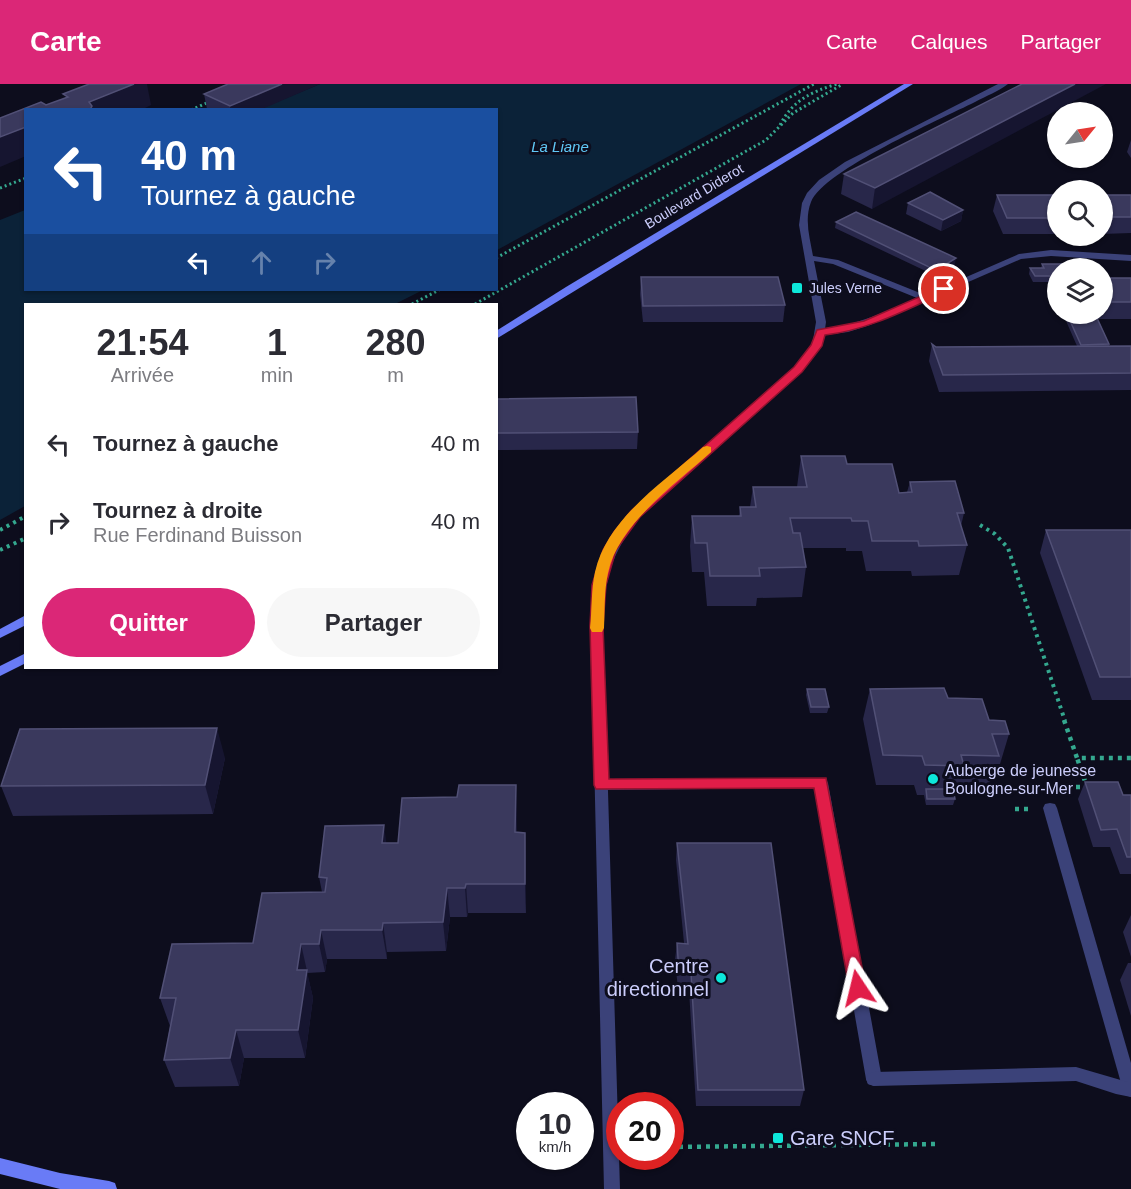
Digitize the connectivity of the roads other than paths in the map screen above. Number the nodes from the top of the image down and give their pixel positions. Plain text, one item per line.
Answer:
1 (909, 84) edge
2 (1004, 84) edge
3 (809, 258) junction
4 (1131, 258) edge
5 (925, 298) junction
6 (821, 332) junction
7 (498, 335) edge
8 (24, 620) edge
9 (0, 634) edge
10 (24, 658) edge
11 (0, 672) edge
12 (601, 785) junction
13 (1050, 808) dead end
14 (1131, 1090) edge
15 (0, 1166) edge
16 (109, 1189) edge
17 (612, 1189) edge

1 - 7 street, Boulevard Diderot
2 - 3 street
3 - 5 street
3 - 6 street
4 - 5 street
5 - 6 street
6 - 12 street
8 - 9 street
10 - 11 street
12 - 14 street
12 - 17 street
13 - 14 street
15 - 16 street

